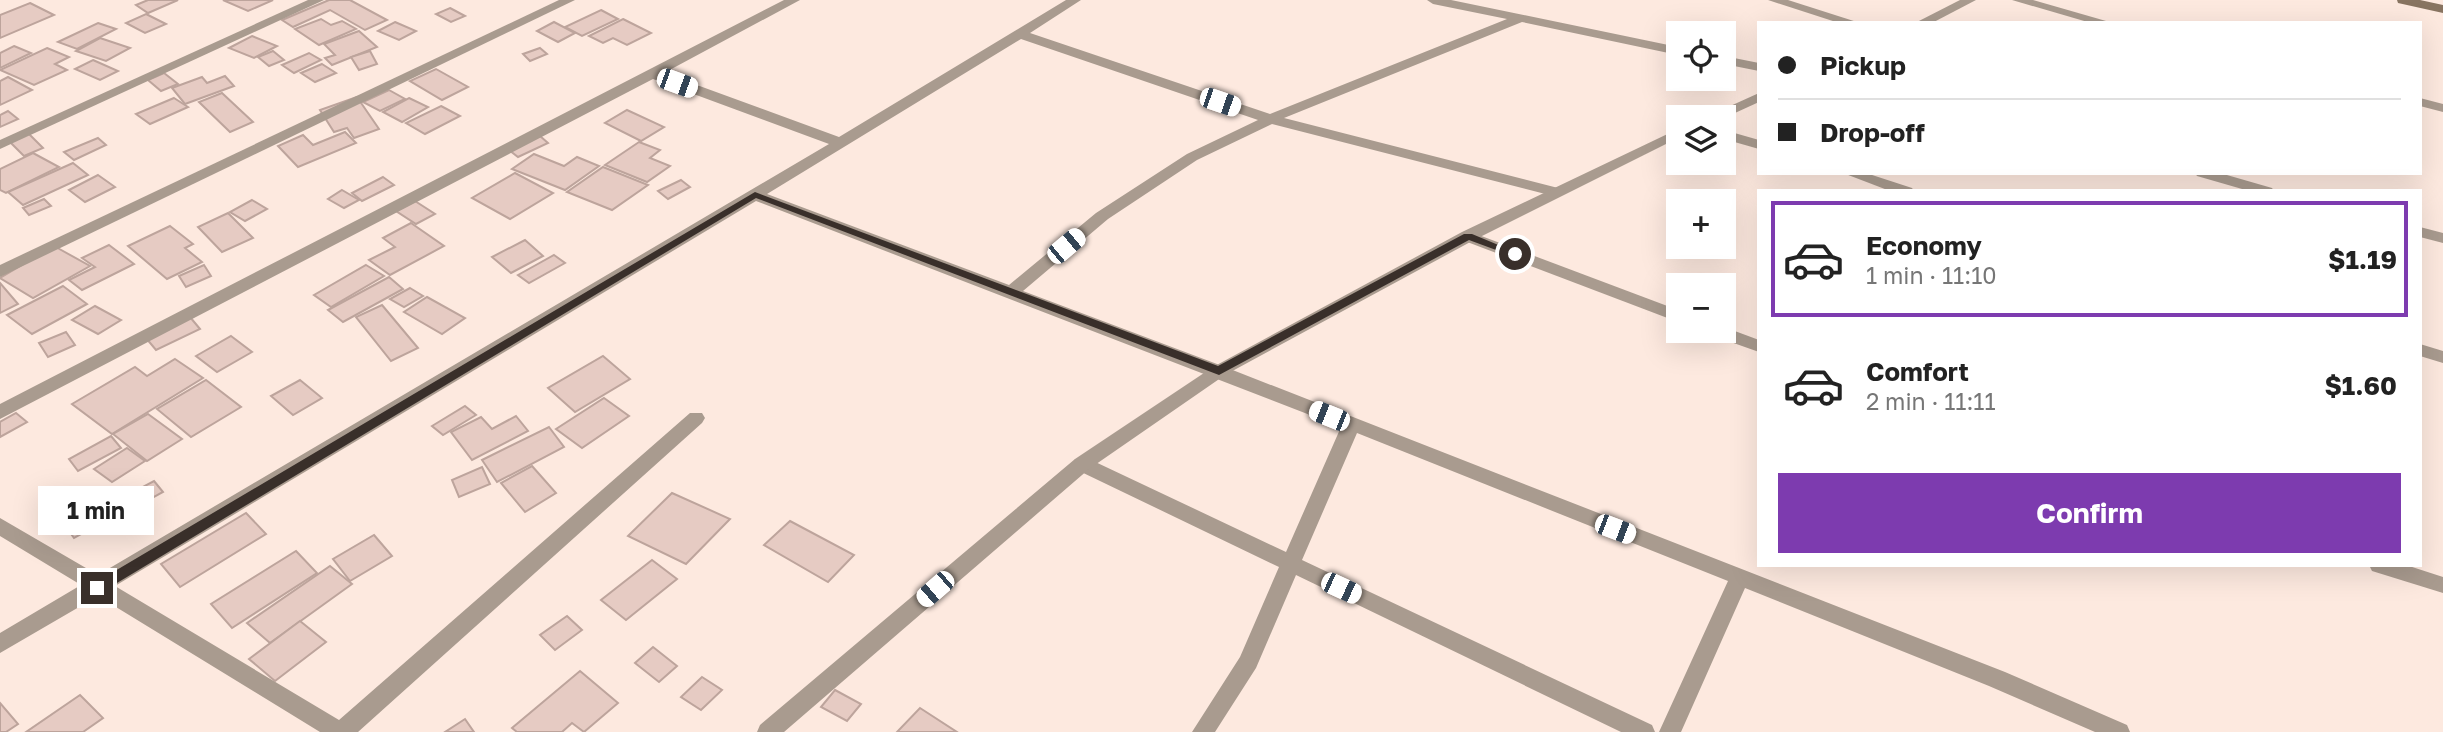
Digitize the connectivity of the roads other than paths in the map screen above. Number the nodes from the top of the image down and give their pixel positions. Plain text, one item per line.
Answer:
1 (318, 0) edge
2 (569, 0) edge
3 (794, 0) edge
4 (1075, 0) edge
5 (1433, 0) edge
6 (1774, 0) edge
7 (1970, 0) edge
8 (2018, 0) edge
9 (2403, 0) edge
10 (2443, 9) edge
11 (1519, 19) junction
12 (1847, 21) edge
13 (1925, 21) edge
14 (2099, 21) edge
15 (1020, 34) junction
16 (1666, 49) edge
17 (1736, 62) edge
18 (1757, 67) edge
19 (653, 74) junction
20 (1757, 98) edge
21 (2422, 103) edge
22 (1736, 107) edge
23 (2443, 108) edge
24 (1270, 119) junction
25 (1736, 138) edge
26 (1666, 139) edge
27 (841, 143) junction
28 (1757, 144) edge
29 (0, 145) edge
30 (1856, 175) edge
31 (2209, 175) edge
32 (1901, 189) edge
33 (2260, 189) edge
34 (1557, 192) junction
35 (755, 195) junction
36 (2422, 233) edge
37 (1468, 236) junction
38 (2443, 238) edge
39 (0, 272) edge
40 (1011, 292) junction
41 (1666, 311) edge
42 (1736, 338) edge
43 (1757, 345) edge
44 (2422, 351) edge
45 (2443, 357) edge
46 (1219, 371) junction
47 (0, 412) edge
48 (696, 418) dead end
49 (1351, 425) junction
50 (1082, 464) junction
51 (0, 526) edge
52 (1291, 564) junction
53 (2385, 567) edge
54 (1739, 578) junction
55 (2443, 585) edge
56 (97, 588) junction
57 (0, 644) edge
58 (341, 732) edge
59 (768, 732) edge
60 (1203, 732) edge
61 (1644, 732) edge
62 (1670, 732) edge
63 (2119, 732) edge

1 - 29 street
2 - 39 street
3 - 19 street
4 - 15 street
5 - 11 street
6 - 12 street
7 - 13 street
8 - 14 street
9 - 10 main road
11 - 16 street
11 - 24 street
15 - 24 street
15 - 27 street
17 - 18 street
19 - 27 street
19 - 47 street
20 - 22 street
21 - 23 street
24 - 34 street
24 - 40 street
25 - 28 street
26 - 34 street
27 - 35 street
30 - 32 street
31 - 33 street
34 - 37 street
35 - 40 street
35 - 56 street
36 - 38 street
37 - 41 street
37 - 46 street
40 - 46 street
42 - 43 street
44 - 45 street
46 - 49 street
46 - 50 street
48 - 58 street
49 - 52 street
49 - 54 street
50 - 52 street
50 - 59 street
51 - 56 street
52 - 60 street
52 - 61 street
53 - 55 street
54 - 62 street
54 - 63 street
56 - 57 street
56 - 58 street

